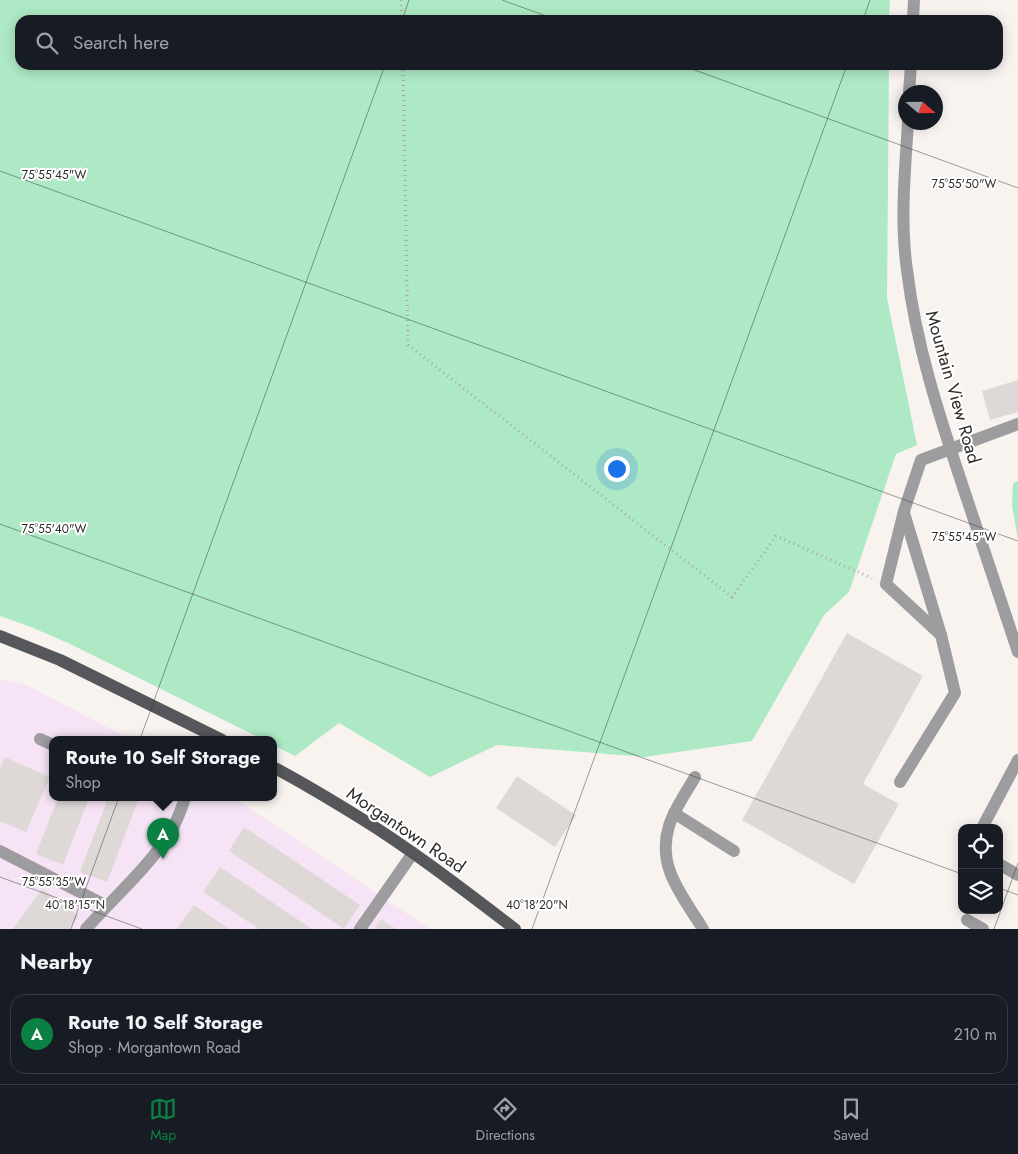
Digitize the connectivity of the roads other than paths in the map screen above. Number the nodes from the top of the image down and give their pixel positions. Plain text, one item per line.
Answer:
1 (914, 0) edge
2 (913, 15) edge
3 (911, 70) edge
4 (910, 85) edge
5 (908, 130) edge
6 (1018, 424) edge
7 (950, 448) junction
8 (904, 511) junction
9 (941, 635) junction
10 (0, 636) edge
11 (1018, 652) edge
12 (204, 736) edge
13 (40, 739) dead end
14 (49, 743) edge
15 (1018, 760) edge
16 (277, 769) edge
17 (695, 778) dead end
18 (900, 782) dead end
19 (184, 801) edge
20 (674, 813) junction
21 (984, 824) edge
22 (0, 851) edge
23 (734, 851) dead end
24 (413, 853) junction
25 (1003, 867) edge
26 (1018, 876) edge
27 (107, 906) junction
28 (968, 920) dead end
29 (86, 929) edge
30 (360, 929) edge
31 (515, 929) edge
32 (703, 929) edge
33 (983, 929) edge

1 - 2 street
3 - 4 street
5 - 7 street, Mountain View Road
6 - 7 street
7 - 8 street
7 - 11 street, Mountain View Road
8 - 9 street
8 - 9 street
9 - 18 street
10 - 12 main road
13 - 14 street
15 - 21 street
16 - 24 main road, Morgantown Road
17 - 20 street
19 - 27 street
20 - 23 street
20 - 32 street
22 - 27 street
24 - 30 street
24 - 31 main road, Morgantown Road
25 - 26 street
27 - 29 street
28 - 33 street

